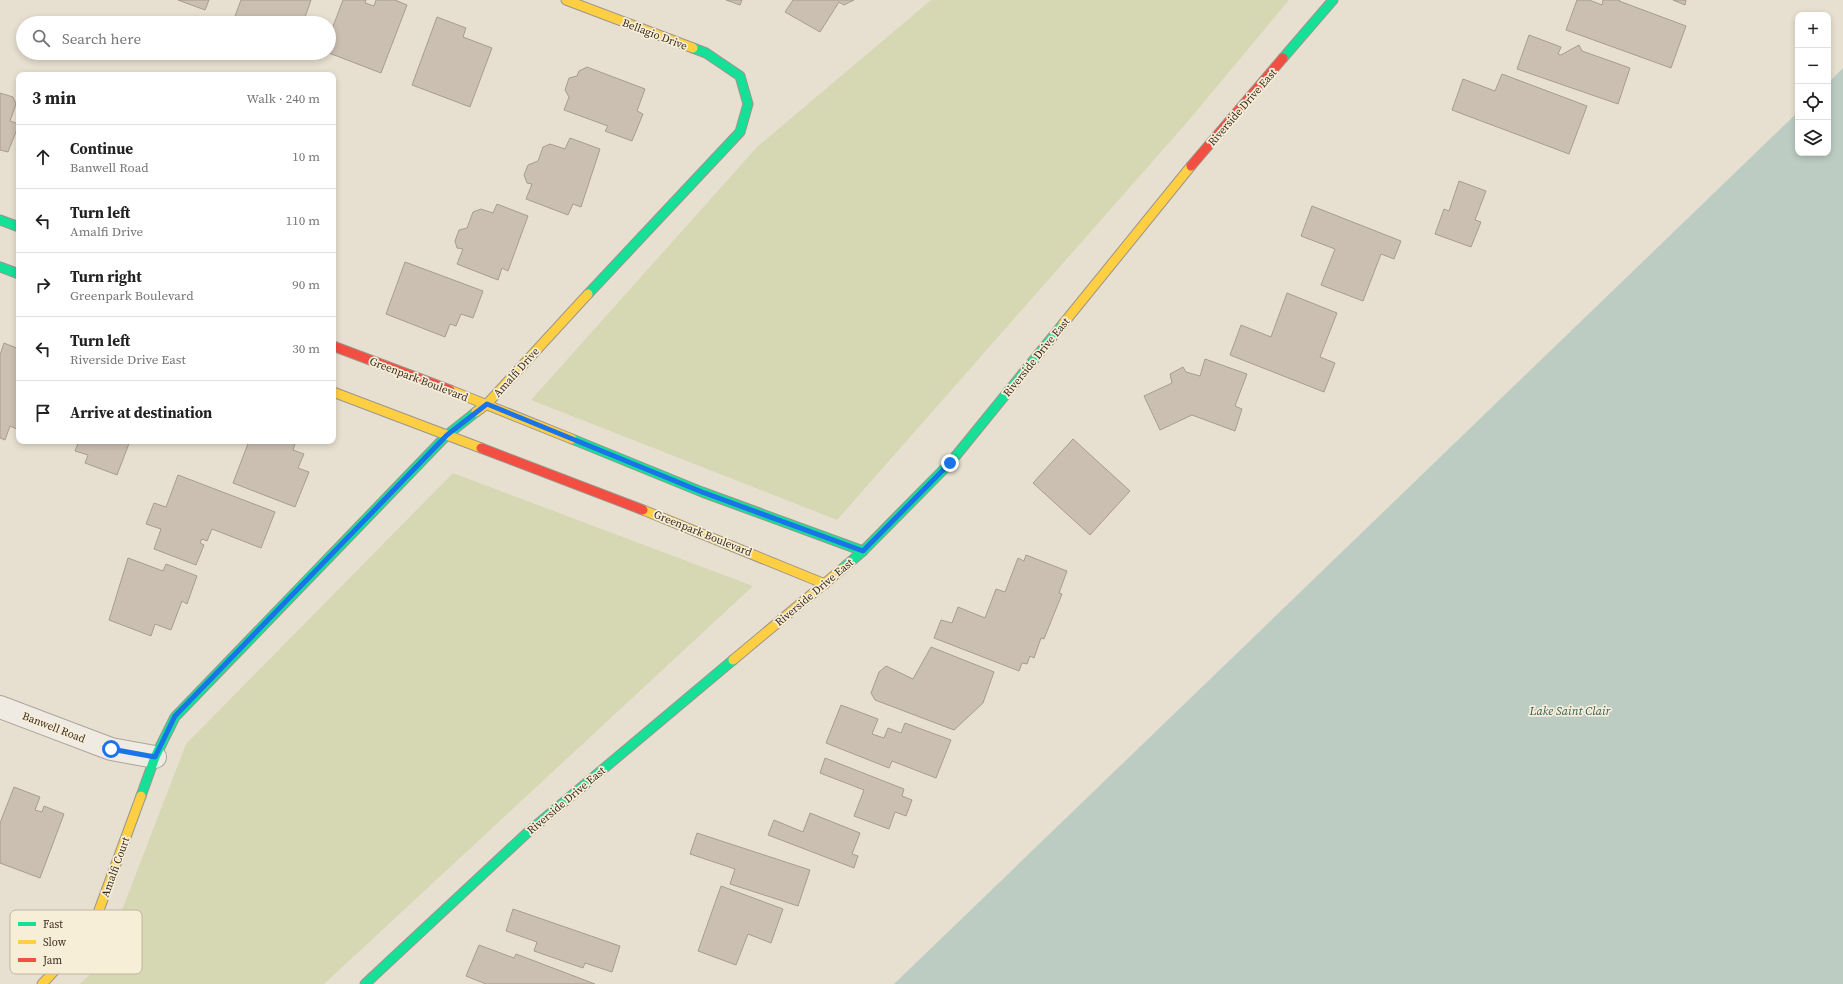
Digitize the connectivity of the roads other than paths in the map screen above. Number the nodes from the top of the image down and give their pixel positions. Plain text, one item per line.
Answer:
1 (566, 0) edge
2 (1333, 0) edge
3 (740, 76) joint
4 (0, 220) edge
5 (16, 226) edge
6 (0, 267) edge
7 (16, 273) edge
8 (336, 347) edge
9 (336, 393) edge
10 (487, 404) junction
11 (447, 435) junction
12 (863, 551) junction
13 (825, 584) junction
14 (0, 707) edge
15 (155, 757) junction
16 (99, 910) edge
17 (51, 974) edge
18 (42, 984) edge
19 (365, 984) edge

1 - 3 street, Bellagio Drive
2 - 12 street, Riverside Drive East
3 - 10 street, Amalfi Drive
4 - 5 street
6 - 7 street
8 - 10 street, Greenpark Boulevard
9 - 11 street, Greenpark Boulevard
10 - 11 street, Amalfi Drive
10 - 12 street, Greenpark Boulevard
11 - 13 street, Greenpark Boulevard
11 - 15 street, Amalfi Drive
12 - 13 street, Riverside Drive East
13 - 19 street, Riverside Drive East
14 - 15 street, Banwell Road
15 - 16 street, Amalfi Court
17 - 18 street, Amalfi Court

